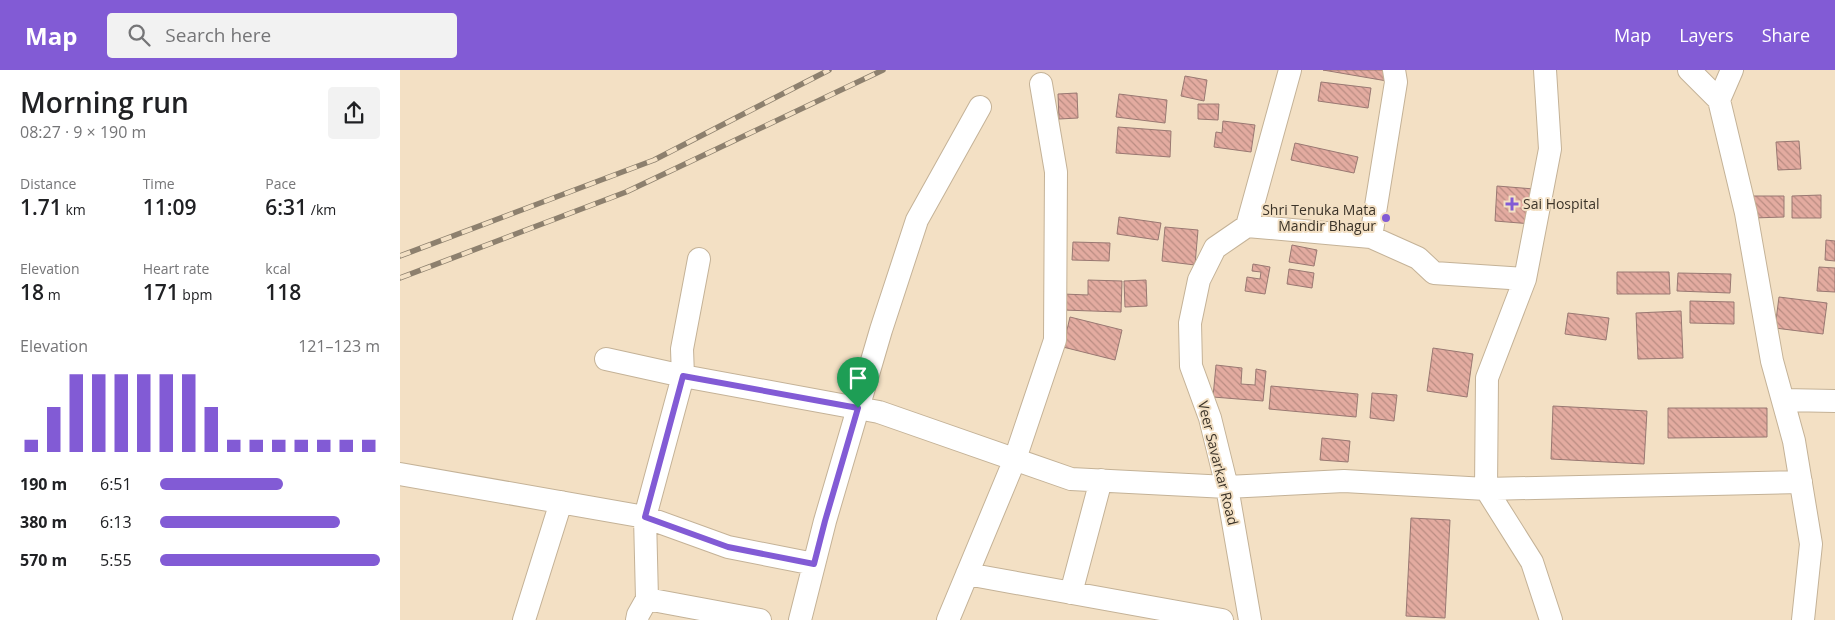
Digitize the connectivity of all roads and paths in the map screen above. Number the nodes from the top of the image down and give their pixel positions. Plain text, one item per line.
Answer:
1 (1290, 70) edge
2 (1394, 70) edge
3 (1544, 70) edge
4 (1689, 70) edge
5 (1732, 70) edge
6 (1041, 84) dead end
7 (1719, 100) junction
8 (980, 107) dead end
9 (1247, 226) junction
10 (1371, 238) junction
11 (699, 259) dead end
12 (1525, 279) junction
13 (606, 359) dead end
14 (683, 376) junction
15 (1783, 400) junction
16 (1835, 401) edge
17 (858, 408) junction
18 (1015, 459) junction
19 (400, 474) edge
20 (1101, 480) junction
21 (1801, 482) junction
22 (1227, 488) junction
23 (1486, 489) junction
24 (561, 502) junction
25 (645, 517) junction
26 (814, 564) junction
27 (967, 574) junction
28 (1071, 593) junction
29 (647, 599) junction
30 (524, 620) edge
31 (637, 620) edge
32 (760, 620) edge
33 (800, 620) edge
34 (948, 620) edge
35 (1222, 620) edge
36 (1250, 620) edge
37 (1551, 620) edge
38 (1803, 620) edge

1 - 9 street
2 - 10 street
3 - 12 street
4 - 7 street
5 - 7 street
6 - 18 street
7 - 15 street
8 - 17 street
9 - 10 street
9 - 22 street, Veer Savarkar Road
10 - 12 street
11 - 14 street
12 - 23 street
13 - 14 street
14 - 17 street
14 - 25 street
15 - 16 street
15 - 21 street
17 - 18 street
17 - 26 street
18 - 20 street
18 - 27 street
19 - 24 street
20 - 22 street
20 - 28 street
21 - 23 street
21 - 38 street
22 - 23 street
22 - 36 street, Veer Savarkar Road
23 - 37 street
24 - 25 street
24 - 30 street
25 - 26 street
25 - 29 street
26 - 33 street
27 - 28 street
27 - 34 street
28 - 35 street
29 - 31 street
29 - 32 street

